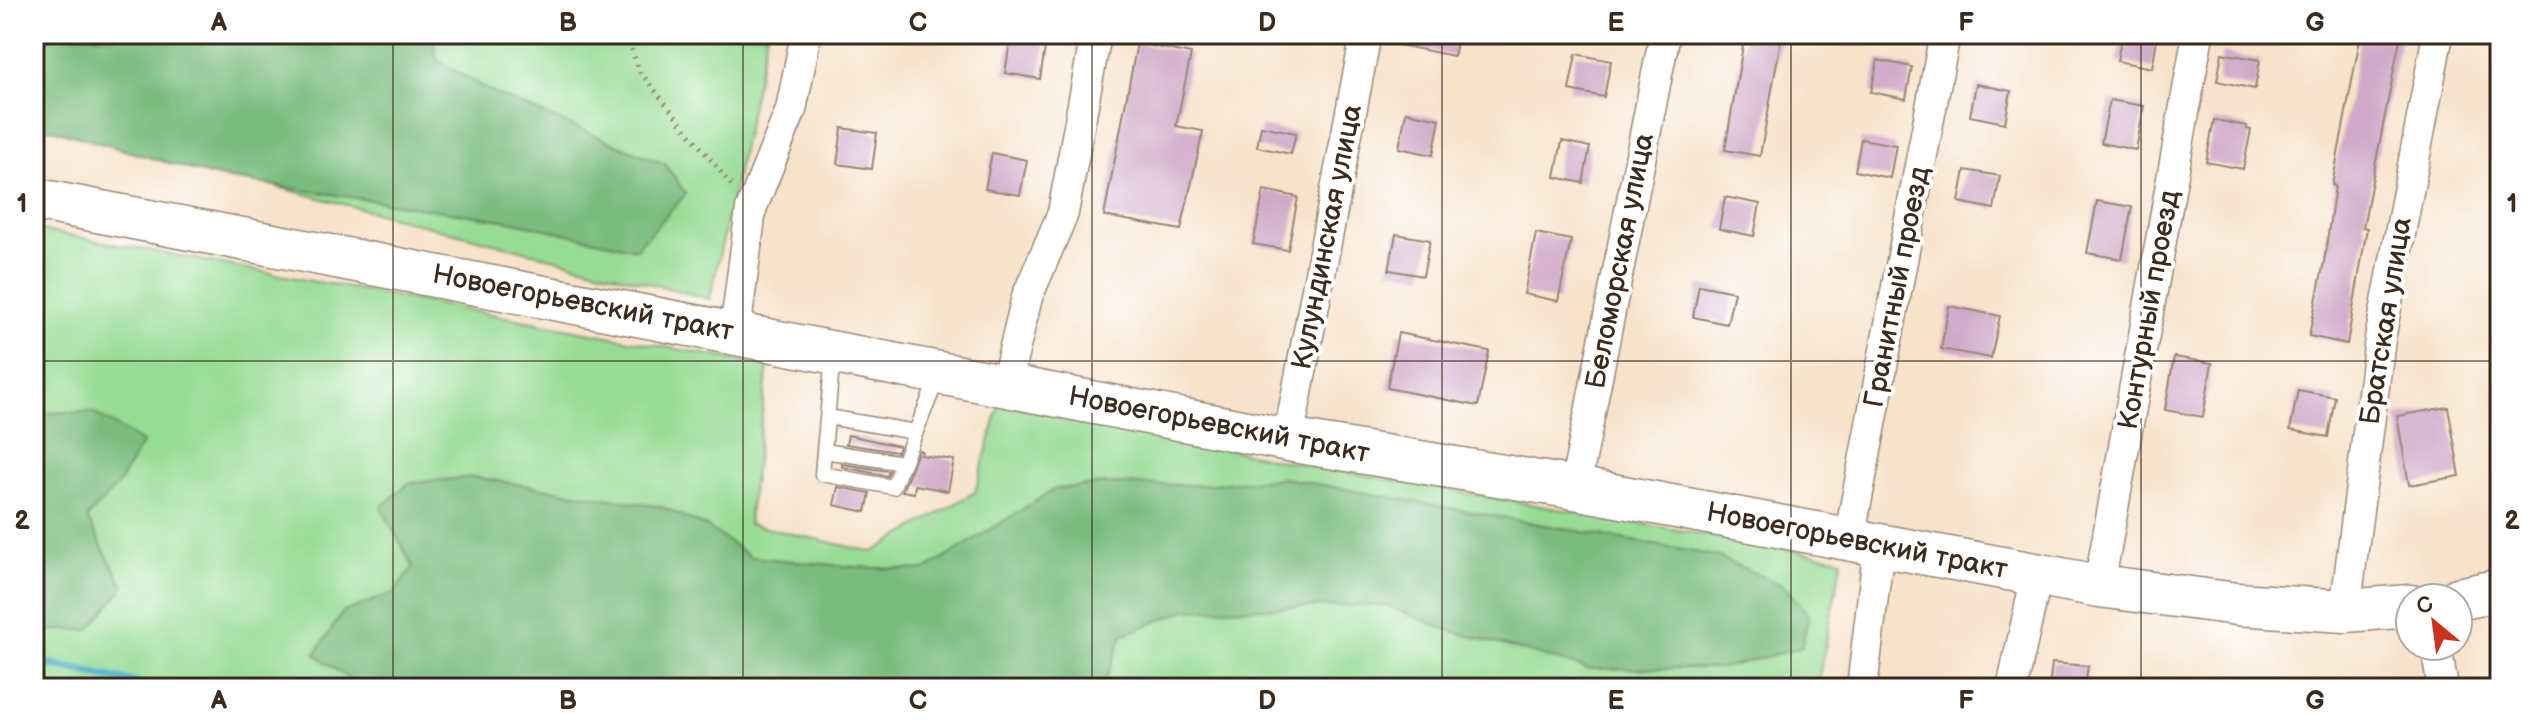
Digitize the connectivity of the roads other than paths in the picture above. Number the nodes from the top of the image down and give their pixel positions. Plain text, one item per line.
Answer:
1 (806, 34) edge
2 (1096, 34) edge
3 (1366, 34) edge
4 (1665, 34) edge
5 (1945, 34) edge
6 (2198, 34) edge
7 (2438, 34) edge
8 (34, 199) edge
9 (735, 332) junction
10 (833, 351) junction
11 (940, 372) junction
12 (1006, 384) junction
13 (828, 417) junction
14 (915, 432) junction
15 (1288, 440) junction
16 (824, 451) junction
17 (903, 463) junction
18 (1575, 488) junction
19 (1864, 543) junction
20 (2037, 575) junction
21 (2099, 586) junction
22 (2500, 590) edge
23 (2474, 596) edge
24 (2394, 607) edge
25 (2345, 611) junction
26 (2439, 662) edge
27 (1862, 688) edge
28 (2012, 688) edge
29 (2443, 688) edge

1 - 9 street
2 - 12 street
3 - 15 street, Кулундинская улица
4 - 18 street, Беломорская улица
5 - 19 street, Гранитный проезд
6 - 21 street, Контурный проезд
7 - 25 street, Братская улица
8 - 9 main road, Новоегорьевский тракт
9 - 10 main road, Новоегорьевский тракт
10 - 11 main road, Новоегорьевский тракт
10 - 13 lane
11 - 12 main road, Новоегорьевский тракт
11 - 14 lane
12 - 15 main road, Новоегорьевский тракт
13 - 14 lane
13 - 16 lane
14 - 17 lane
15 - 18 main road, Новоегорьевский тракт
16 - 17 lane
16 - 17 lane
18 - 19 main road, Новоегорьевский тракт
19 - 20 main road, Новоегорьевский тракт
19 - 27 street, Гранитный проезд
20 - 21 main road, Новоегорьевский тракт
20 - 28 street
21 - 25 main road, Новоегорьевский тракт
22 - 23 main road
24 - 25 main road, Новоегорьевский тракт
26 - 29 street

